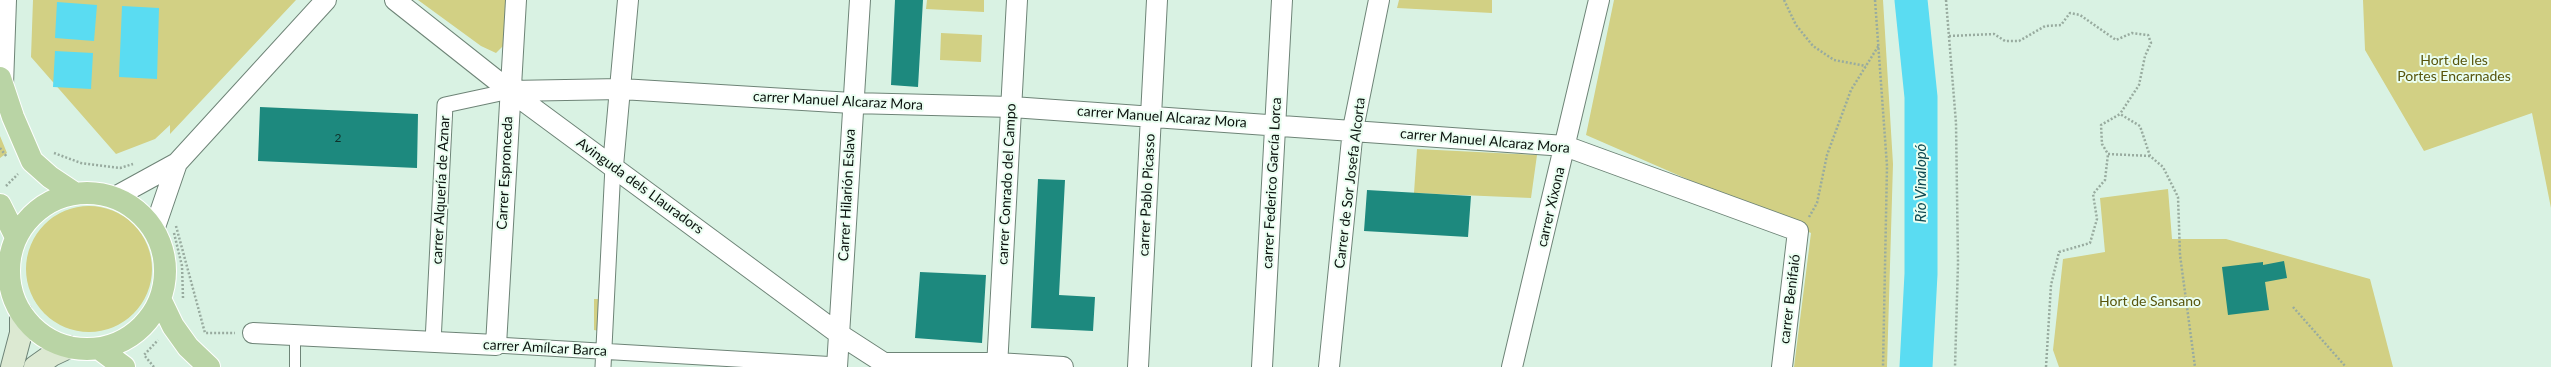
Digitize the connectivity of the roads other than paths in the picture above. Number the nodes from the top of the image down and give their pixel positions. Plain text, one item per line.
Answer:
1 (6, 0) edge
2 (326, 0) edge
3 (395, 0) edge
4 (516, 0) edge
5 (628, 0) edge
6 (860, 0) edge
7 (1017, 0) edge
8 (1157, 0) edge
9 (1282, 0) edge
10 (1378, 0) edge
11 (1599, 0) edge
12 (2, 81) edge
13 (621, 89) junction
14 (510, 91) junction
15 (852, 103) junction
16 (1012, 107) junction
17 (1151, 116) junction
18 (1275, 124) junction
19 (1353, 129) junction
20 (1565, 146) junction
21 (177, 163) junction
22 (613, 166) junction
23 (71, 191) junction
24 (2, 196) edge
25 (115, 197) junction
26 (163, 228) junction
27 (1798, 231) joint
28 (16, 237) junction
29 (172, 301) junction
30 (21, 312) junction
31 (253, 333) road end
32 (839, 334) junction
33 (295, 335) junction
34 (433, 342) junction
35 (496, 345) junction
36 (70, 348) junction
37 (101, 350) junction
38 (604, 352) junction
39 (659, 361) edge
40 (888, 365) edge
41 (997, 365) edge
42 (837, 366) edge
43 (12, 367) edge
44 (35, 367) edge
45 (124, 367) edge
46 (209, 367) edge
47 (295, 367) edge
48 (604, 367) edge
49 (1063, 367) edge
50 (1138, 367) edge
51 (1262, 367) edge
52 (1329, 367) edge
53 (1512, 367) edge
54 (1782, 367) edge

1 - 12 street
2 - 21 street
3 - 14 street, Avinguda dels Llauradors
4 - 14 street, Carrer Espronceda
5 - 13 street
6 - 15 street, Carrer Hilarión Eslava
7 - 16 street, carrer Conrado del Campo
8 - 17 street, carrer Pablo Picasso
9 - 18 street, carrer Federico García Lorca
10 - 19 street, Carrer de Sor Josefa Alcorta
11 - 20 street, carrer Xixona
12 - 23 main road
13 - 14 street, carrer Manuel Alcaraz Mora
13 - 15 street, carrer Manuel Alcaraz Mora
13 - 22 street
14 - 22 street, Avinguda dels Llauradors
14 - 34 street, carrer Alquería de Aznar
14 - 35 street, Carrer Espronceda
15 - 16 street, carrer Manuel Alcaraz Mora
15 - 32 street, Carrer Hilarión Eslava
16 - 17 street, carrer Manuel Alcaraz Mora
16 - 41 street, carrer Conrado del Campo
17 - 18 street, carrer Manuel Alcaraz Mora
17 - 50 street, carrer Pablo Picasso
18 - 19 street, carrer Manuel Alcaraz Mora
18 - 51 street, carrer Federico García Lorca
19 - 20 street, carrer Manuel Alcaraz Mora
19 - 52 street, Carrer de Sor Josefa Alcorta
20 - 27 street, carrer Manuel Alcaraz Mora
20 - 53 street, carrer Xixona
21 - 25 street
21 - 26 street
22 - 32 street, Avinguda dels Llauradors
22 - 38 street
23 - 25 main road
23 - 28 main road
24 - 28 main road
25 - 26 main road
26 - 29 main road
27 - 54 street, carrer Benifaió
28 - 30 main road
29 - 37 main road
29 - 46 main road
30 - 36 main road
30 - 43 main road
31 - 33 street, carrer Amílcar Barca
32 - 40 street, Avinguda dels Llauradors
32 - 42 street, Carrer Hilarión Eslava
33 - 34 street, carrer Amílcar Barca
33 - 47 lane
34 - 35 street, carrer Amílcar Barca
35 - 38 street, carrer Amílcar Barca
36 - 37 main road
36 - 44 main road
37 - 45 main road
38 - 39 street, carrer Amílcar Barca
38 - 48 street
39 - 42 street, carrer Amílcar Barca
40 - 41 street
41 - 49 street

